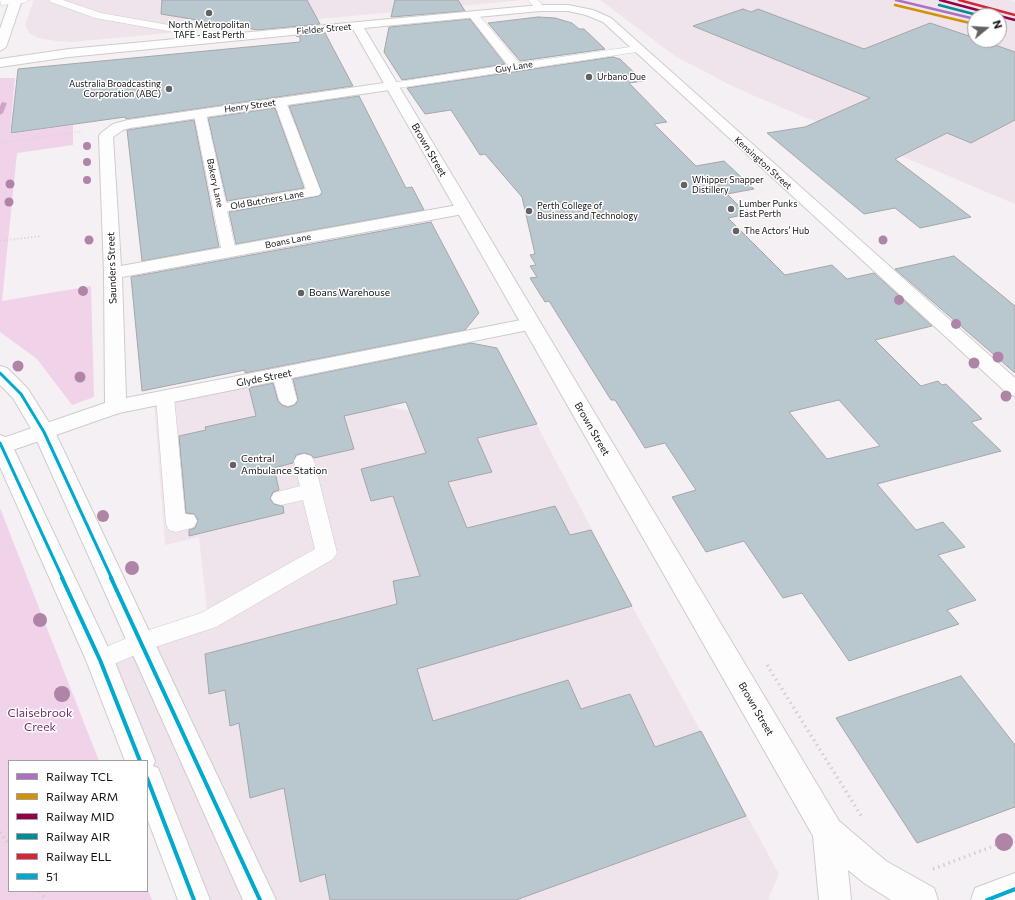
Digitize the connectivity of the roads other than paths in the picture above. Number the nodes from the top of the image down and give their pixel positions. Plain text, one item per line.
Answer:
1 (18, 0) edge
2 (54, 0) edge
3 (1, 2) edge
4 (537, 4) edge
5 (578, 10) joint
6 (473, 15) junction
7 (357, 26) junction
8 (190, 41) junction
9 (0, 47) edge
10 (637, 49) junction
11 (69, 53) junction
12 (0, 54) edge
13 (0, 63) edge
14 (515, 66) junction
15 (391, 86) junction
16 (280, 102) junction
17 (200, 114) junction
18 (110, 131) joint
19 (220, 208) junction
20 (463, 208) junction
21 (228, 252) junction
22 (113, 273) junction
23 (531, 324) junction
24 (0, 373) edge
25 (281, 374) junction
26 (1015, 389) edge
27 (165, 397) junction
28 (288, 400) dead end
29 (116, 407) junction
30 (44, 432) junction
31 (1, 445) edge
32 (304, 461) dead end
33 (311, 491) junction
34 (281, 498) dead end
35 (187, 521) dead end
36 (142, 642) junction
37 (100, 660) junction
38 (140, 760) edge
39 (148, 781) edge
40 (828, 832) junction
41 (1015, 889) edge
42 (194, 900) edge
43 (260, 900) edge
44 (835, 900) edge
45 (922, 900) edge
46 (987, 900) edge

1 - 3 lane
1 - 9 main road
2 - 8 lane
4 - 5 main road, Fielder Street
4 - 6 main road, Fielder Street
5 - 10 main road, Kensington Street
6 - 7 main road, Fielder Street
6 - 14 lane
7 - 8 main road, Fielder Street
7 - 15 main road, Brown Street
8 - 11 main road, Fielder Street
10 - 14 lane, Guy Lane
10 - 26 main road, Kensington Street
11 - 12 main road, Fielder Street
11 - 13 main road, Fielder Street
14 - 15 lane, Guy Lane
15 - 16 main road, Henry Street
15 - 20 main road, Brown Street
16 - 17 main road, Henry Street
16 - 19 lane, Old Butchers Lane
17 - 18 main road, Henry Street
17 - 19 lane, Bakery Lane
18 - 22 main road, Saunders Street
19 - 21 lane, Bakery Lane
20 - 21 main road, Boans Lane
20 - 23 main road, Brown Street
21 - 22 main road, Boans Lane
22 - 29 main road, Saunders Street
23 - 25 main road, Glyde Street
23 - 40 main road, Brown Street
24 - 30 main road
25 - 27 main road, Glyde Street
25 - 28 lane
27 - 29 main road, Glyde Street
27 - 35 lane
29 - 30 main road, Glyde Street
30 - 31 main road, Glyde Street
30 - 36 main road
31 - 37 main road
32 - 33 lane
33 - 34 lane
33 - 36 lane
36 - 37 lane
36 - 43 main road
37 - 38 main road
39 - 42 main road
40 - 44 main road, Brown Street
40 - 45 main road, Brown Street
41 - 46 main road

